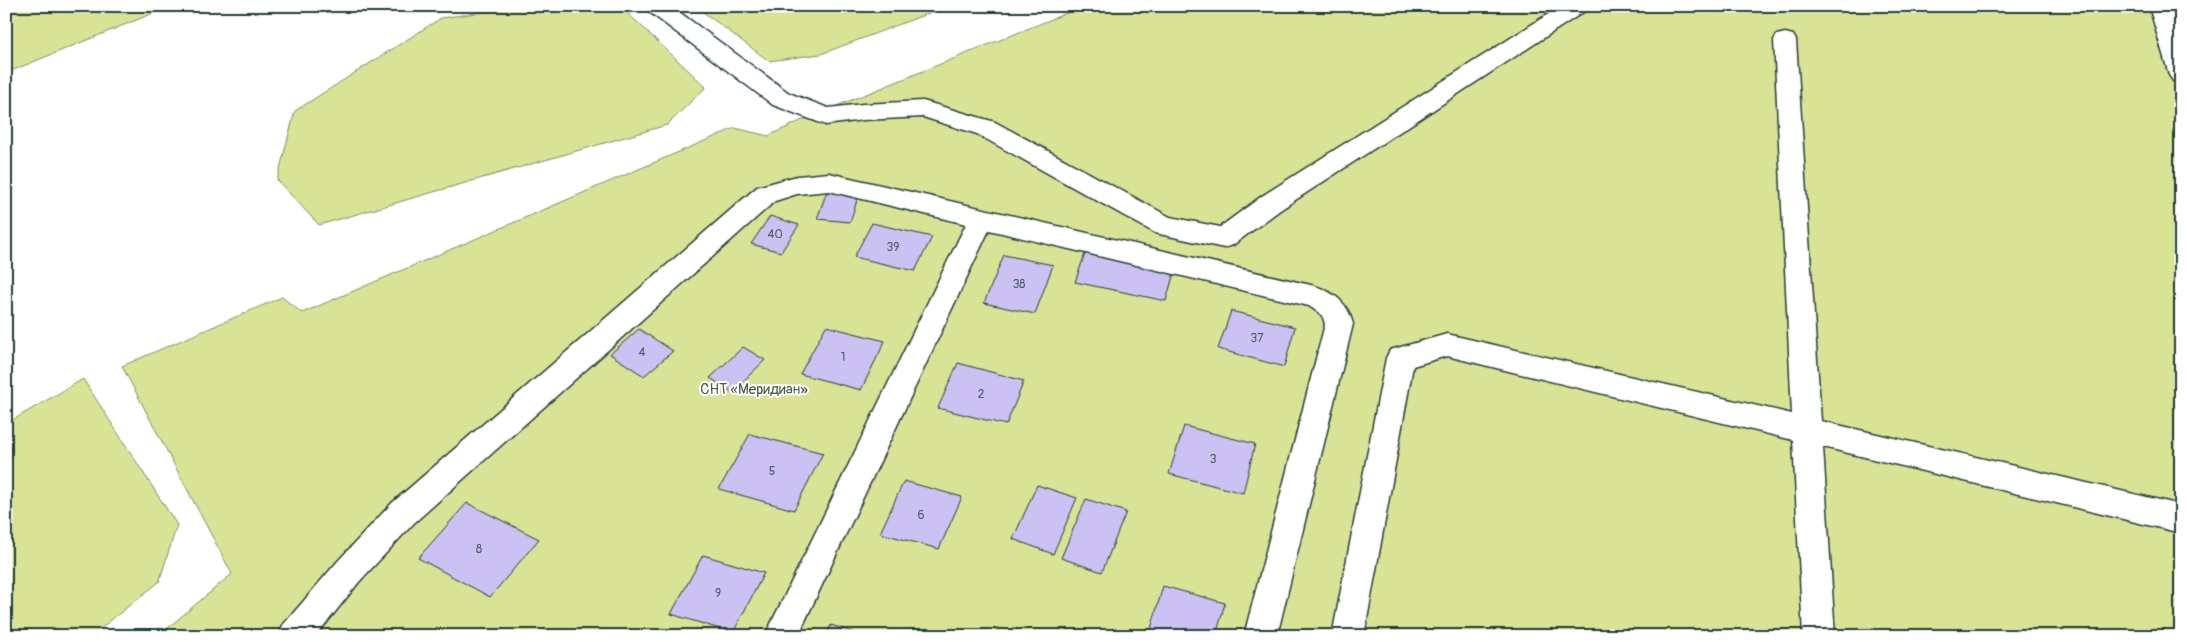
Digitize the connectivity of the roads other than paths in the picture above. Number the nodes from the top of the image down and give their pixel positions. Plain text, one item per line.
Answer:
1 (656, 6) edge
2 (1576, 6) edge
3 (2160, 6) edge
4 (1785, 40) dead end
5 (2181, 75) edge
6 (982, 218) junction
7 (1808, 430) junction
8 (2181, 519) edge
9 (295, 636) edge
10 (781, 636) edge
11 (1260, 636) edge
12 (1348, 636) edge
13 (1819, 636) edge

1 - 2 street
3 - 5 street
4 - 7 street
6 - 9 street
6 - 10 street
6 - 11 street
7 - 8 street
7 - 12 street
7 - 13 street

